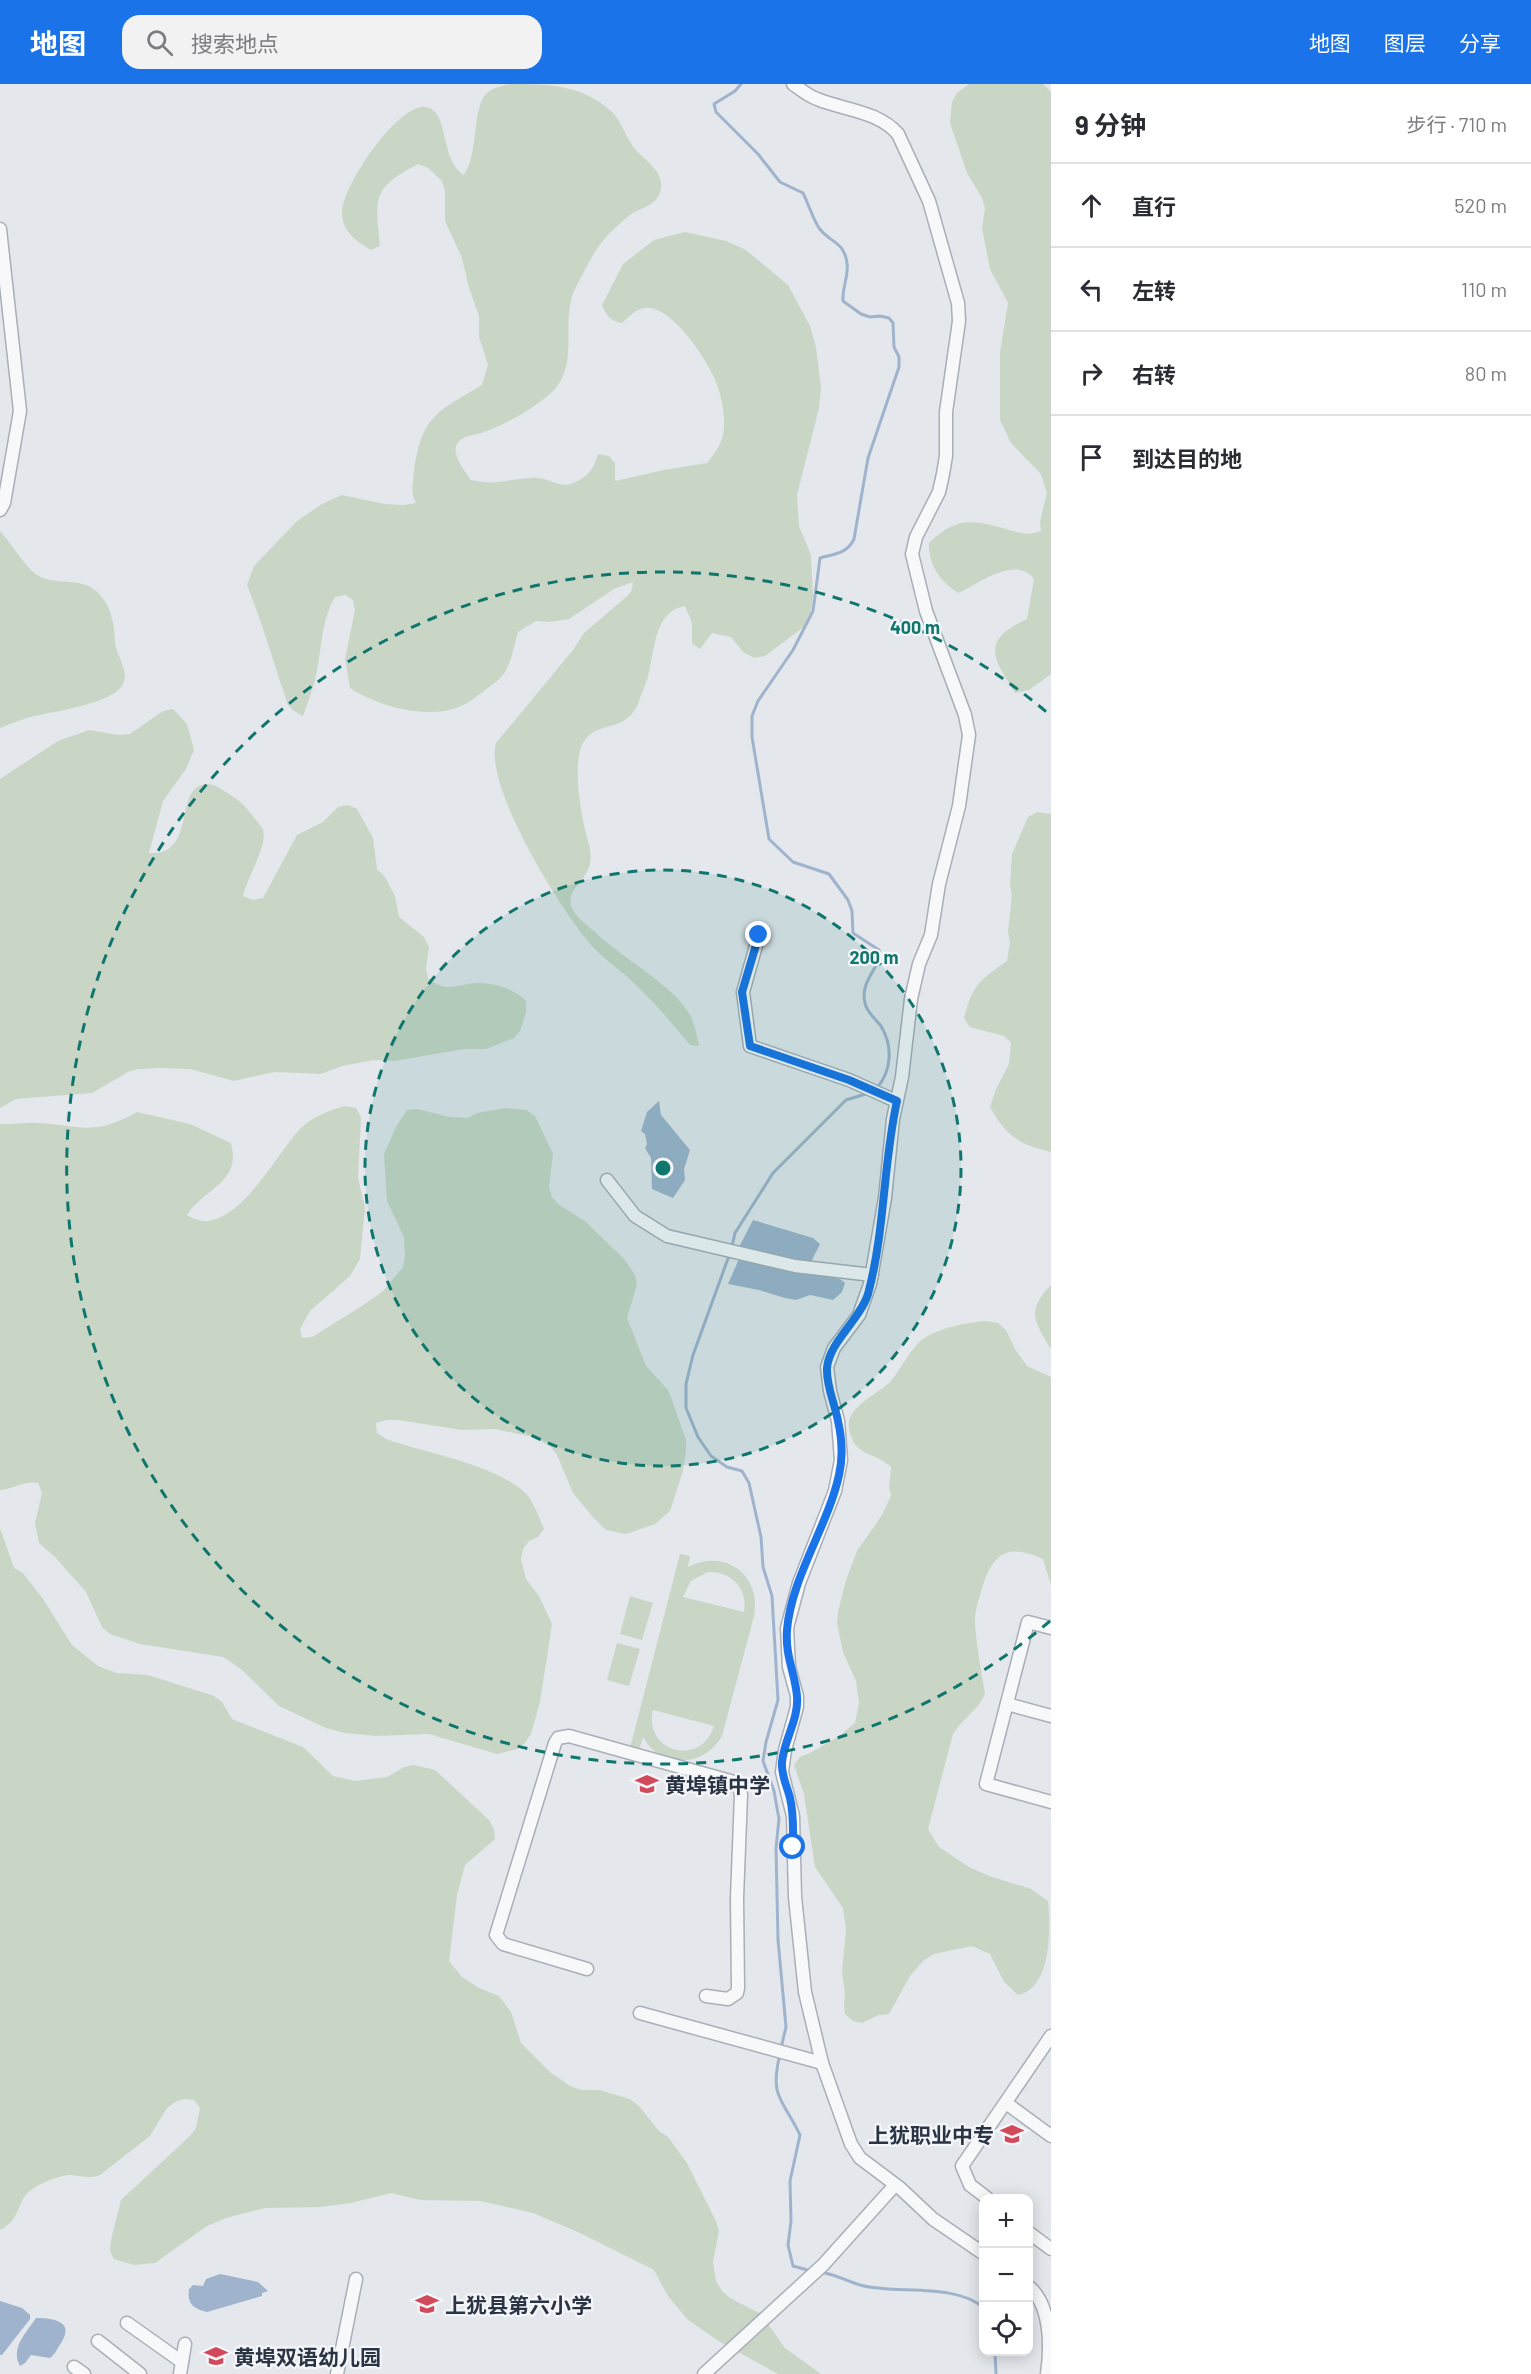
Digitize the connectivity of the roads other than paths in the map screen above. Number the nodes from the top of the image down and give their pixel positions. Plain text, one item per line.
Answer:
1 (793, 84) edge
2 (0, 229) edge
3 (0, 510) edge
4 (759, 935) dead end
5 (897, 1101) junction
6 (607, 1180) dead end
7 (872, 1275) junction
8 (1051, 1628) edge
9 (1007, 1704) junction
10 (1051, 1716) edge
11 (1051, 1802) edge
12 (587, 1969) dead end
13 (706, 1996) dead end
14 (640, 2013) dead end
15 (1051, 2036) edge
16 (822, 2064) junction
17 (1006, 2103) junction
18 (1051, 2136) edge
19 (895, 2185) junction
20 (981, 2194) edge
21 (1033, 2237) edge
22 (1051, 2249) edge
23 (979, 2250) edge
24 (356, 2279) dead end
25 (1033, 2288) edge
26 (127, 2323) dead end
27 (98, 2341) dead end
28 (185, 2344) dead end
29 (181, 2368) edge
30 (140, 2374) edge
31 (337, 2374) edge
32 (704, 2374) edge
33 (1047, 2374) edge

1 - 5 street
2 - 3 street
4 - 5 street
5 - 7 street
6 - 7 street
7 - 16 street
8 - 9 street
9 - 10 street
9 - 11 street
12 - 13 street
14 - 16 street
15 - 17 street
16 - 19 street
17 - 18 street
17 - 20 street
19 - 23 street
19 - 32 street
21 - 22 street
24 - 31 street
25 - 33 street
26 - 29 street
27 - 30 street
28 - 29 street

